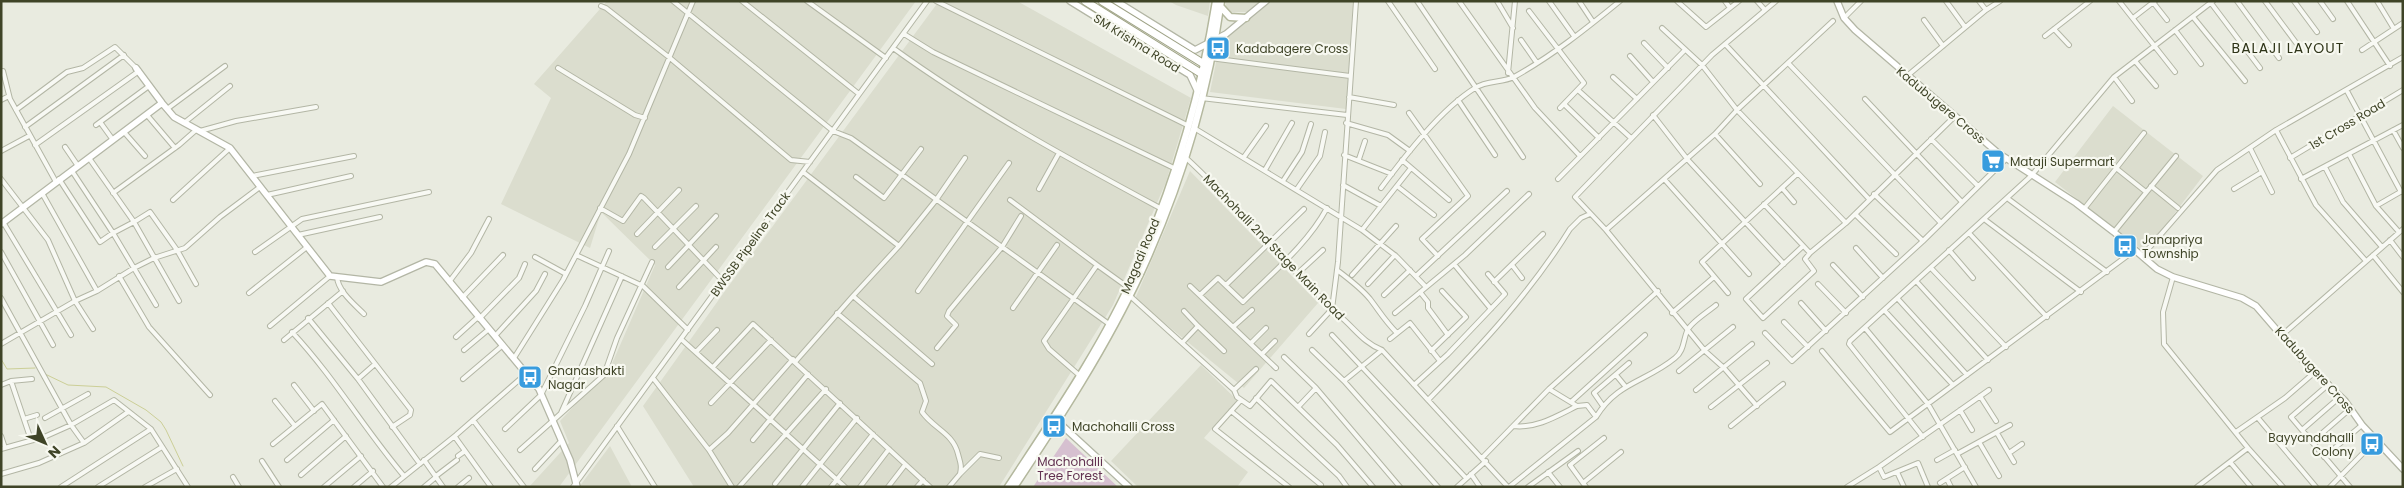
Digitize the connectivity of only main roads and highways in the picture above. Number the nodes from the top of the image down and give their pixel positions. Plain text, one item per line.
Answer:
1 (1085, 1) edge
2 (1102, 1) edge
3 (1217, 2) edge
4 (1246, 18) road end
5 (1212, 42) junction
6 (1204, 64) junction
7 (1202, 74) junction
8 (1199, 94) junction
9 (1191, 127) junction
10 (1130, 290) junction
11 (1055, 419) junction
12 (1008, 487) edge
13 (1014, 487) edge

1 - 7 highway, SM Krishna Road
2 - 6 highway, SM Krishna Road
3 - 4 main road
3 - 5 main road, Magadi Road
5 - 6 main road, Magadi Road
5 - 8 main road, Magadi Road
6 - 7 main road, Magadi Road
7 - 8 main road, Magadi Road
8 - 9 main road, Magadi Road
9 - 10 main road, Magadi Road
9 - 10 main road, Magadi Road
10 - 11 main road, Magadi Road
10 - 11 main road, Magadi Road
11 - 12 main road, Magadi Road
11 - 13 main road, Magadi Road

